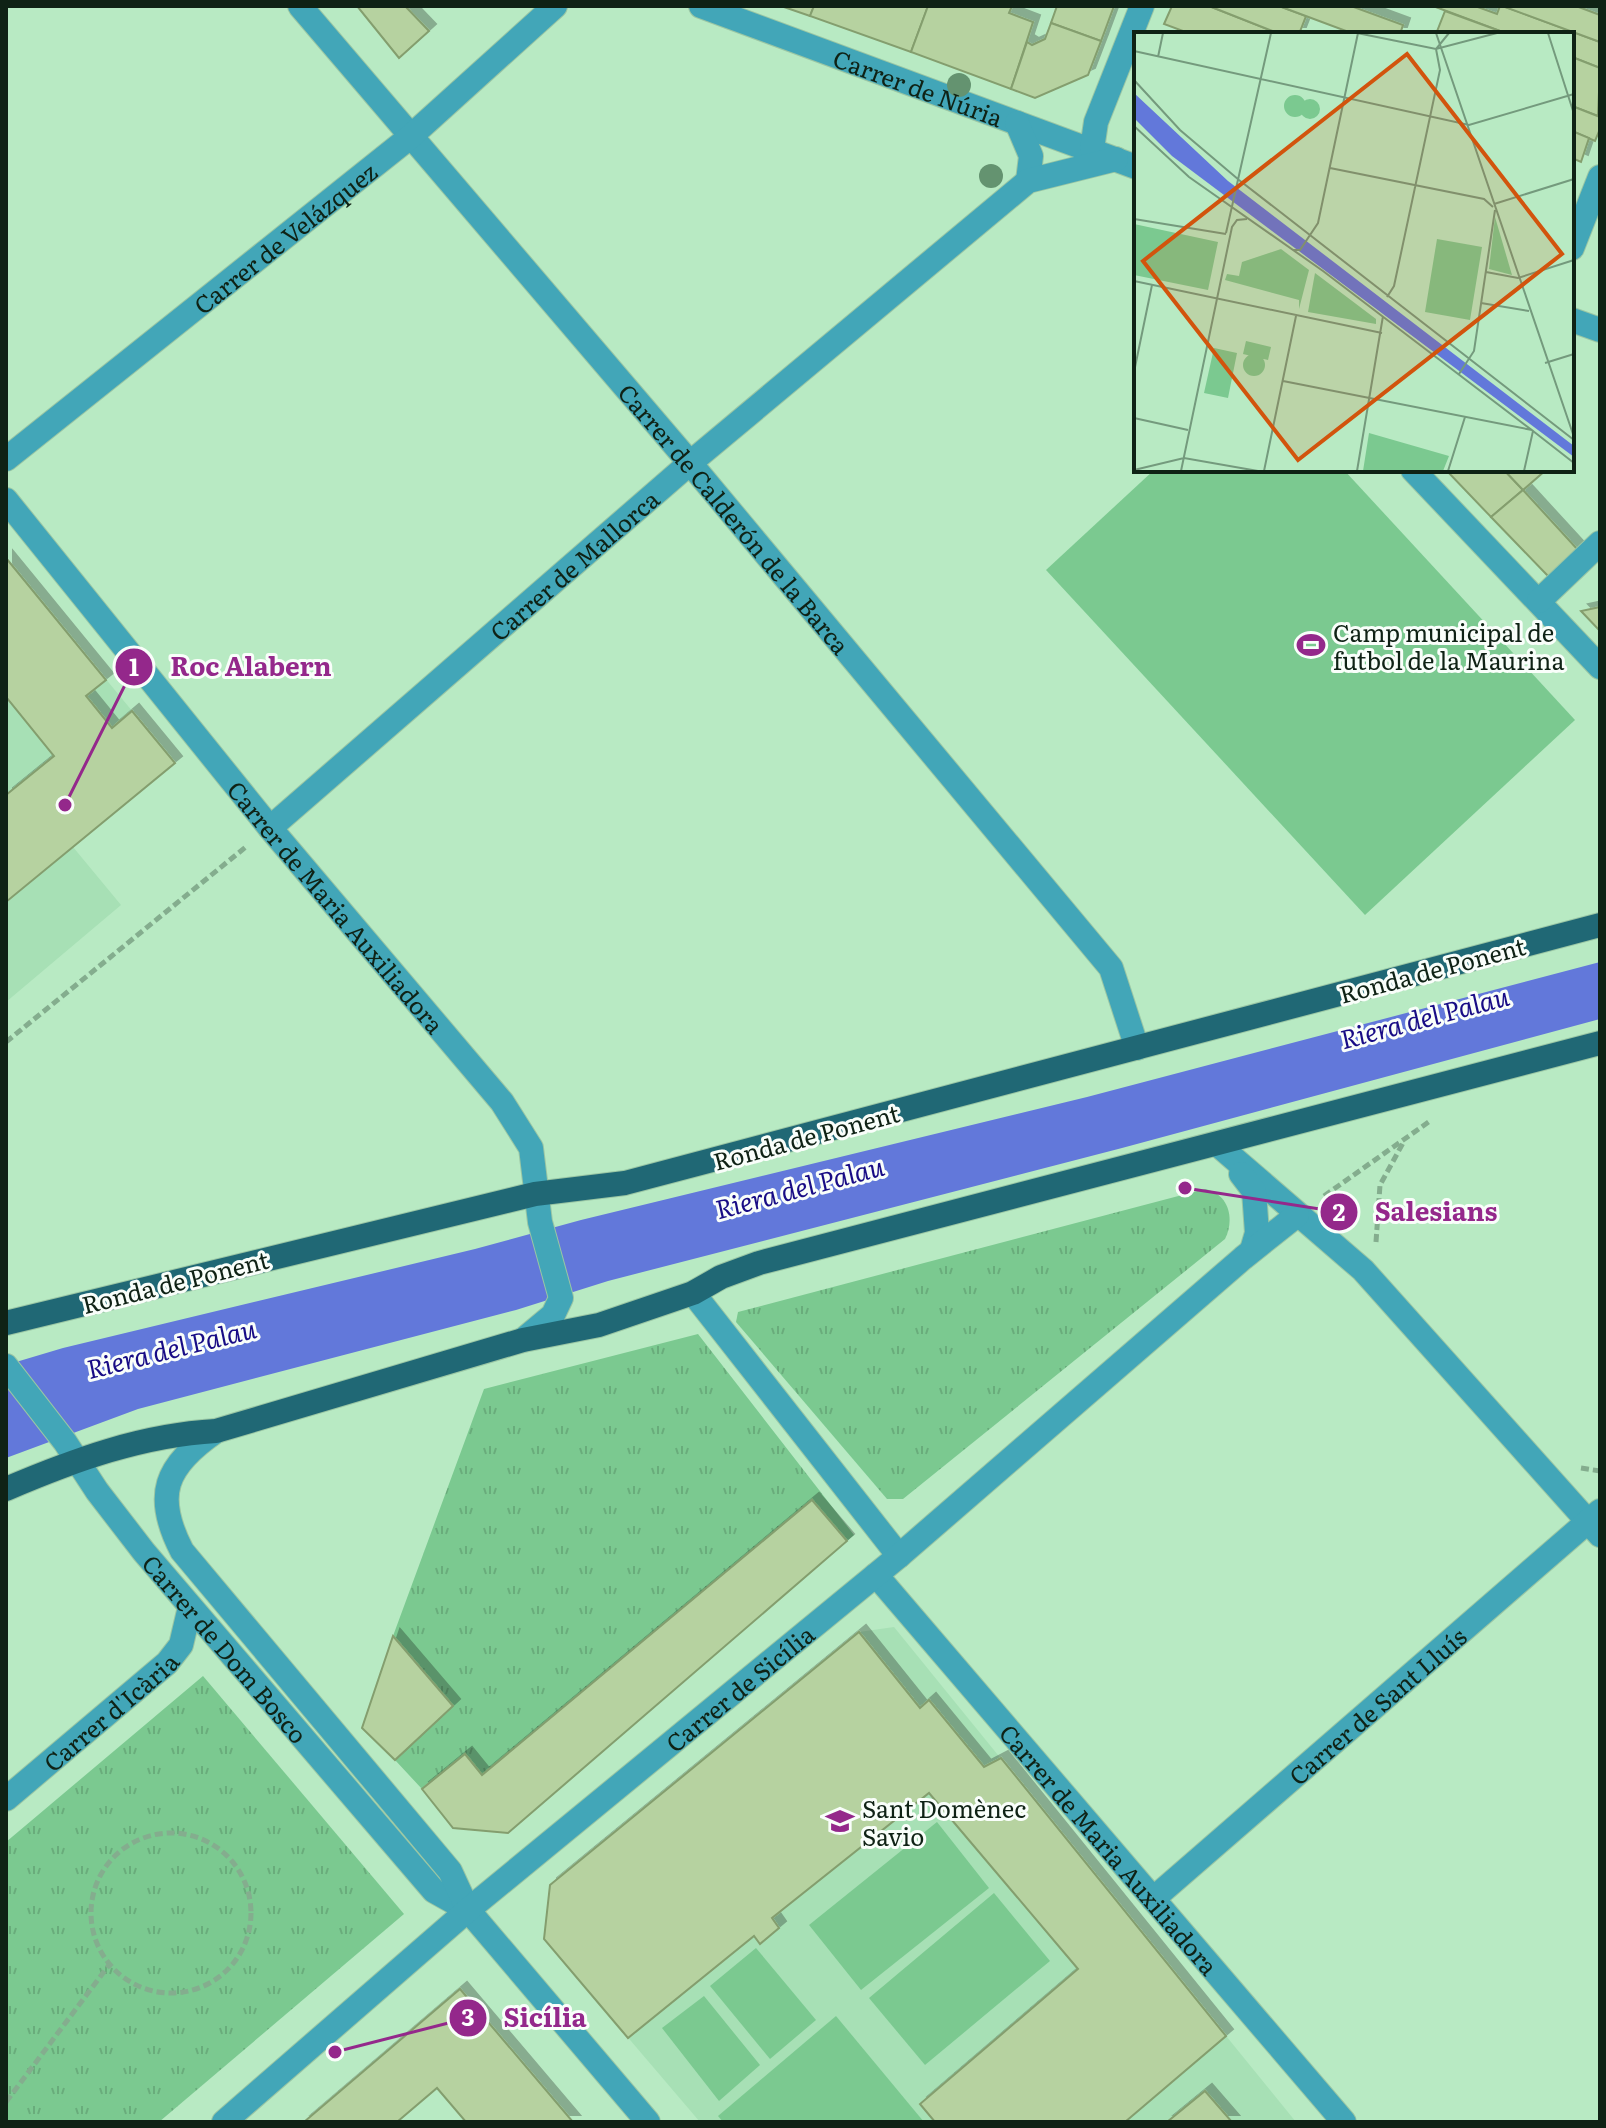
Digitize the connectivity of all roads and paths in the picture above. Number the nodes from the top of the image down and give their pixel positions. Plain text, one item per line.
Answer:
1 (300, 6) edge
2 (555, 6) edge
3 (701, 6) edge
4 (1142, 6) edge
5 (1017, 123) junction
6 (410, 137) junction
7 (1092, 149) junction
8 (1126, 163) edge
9 (1600, 177) edge
10 (1028, 181) junction
11 (1574, 243) edge
12 (1574, 321) edge
13 (1600, 330) edge
14 (6, 459) edge
15 (690, 463) junction
16 (1415, 472) edge
17 (6, 500) edge
18 (1600, 543) edge
19 (1539, 601) junction
20 (1600, 667) edge
21 (270, 828) junction
22 (1600, 925) edge
23 (6, 1042) edge
24 (1600, 1043) edge
25 (1137, 1048) junction
26 (1439, 1114) dead end
27 (1217, 1144) junction
28 (535, 1194) junction
29 (1297, 1215) junction
30 (1252, 1250) junction
31 (693, 1293) junction
32 (6, 1323) edge
33 (523, 1340) junction
34 (6, 1366) edge
35 (216, 1431) junction
36 (76, 1459) junction
37 (6, 1489) edge
38 (1596, 1522) edge
39 (899, 1556) junction
40 (876, 1575) junction
41 (190, 1607) junction
42 (6, 1799) edge
43 (1153, 1899) junction
44 (468, 1910) junction
45 (109, 1965) junction
46 (6, 2102) edge
47 (224, 2122) edge
48 (648, 2122) edge
49 (1344, 2122) edge

1 - 6 street, Carrer de Calderón de la Barca
2 - 6 street, Carrer de Velázquez
3 - 5 street, Carrer de Núria
4 - 7 street
5 - 7 street, Carrer de Núria
5 - 10 street
6 - 14 street, Carrer de Velázquez
6 - 15 street, Carrer de Calderón de la Barca
7 - 8 street, Carrer de Núria
8 - 10 street, Carrer de Mallorca
9 - 11 street
10 - 15 street, Carrer de Mallorca
12 - 13 street
15 - 21 street, Carrer de Mallorca
15 - 25 street, Carrer de Calderón de la Barca
16 - 19 street
17 - 21 street, Carrer de Maria Auxiliadora
18 - 19 street
19 - 20 street
21 - 23 path
21 - 28 street, Carrer de Maria Auxiliadora
22 - 25 main road, Ronda de Ponent
24 - 27 main road
25 - 28 main road, Ronda de Ponent
26 - 29 path
27 - 29 street
27 - 30 street
27 - 31 main road
28 - 32 main road, Ronda de Ponent
28 - 33 street, Carrer de Maria Auxiliadora
29 - 30 street, Carrer de Sicília
29 - 38 street
30 - 39 street, Carrer de Sicília
31 - 33 main road
31 - 39 street
33 - 35 main road
34 - 36 street, Carrer de Dom Bosco
35 - 36 main road
35 - 44 street, Carrer de Dom Bosco
36 - 37 main road
36 - 41 street, Carrer de Dom Bosco
38 - 43 street, Carrer de Sant Lluís
39 - 40 street, Carrer de Sicília
40 - 43 street, Carrer de Maria Auxiliadora
40 - 44 street, Carrer de Sicília
41 - 42 street, Carrer d'Icària
41 - 44 street, Carrer de Dom Bosco
43 - 49 street, Carrer de Maria Auxiliadora
44 - 47 street, Carrer de Sicília
44 - 48 street, Carrer de Dom Bosco
45 - 45 path
45 - 46 path

